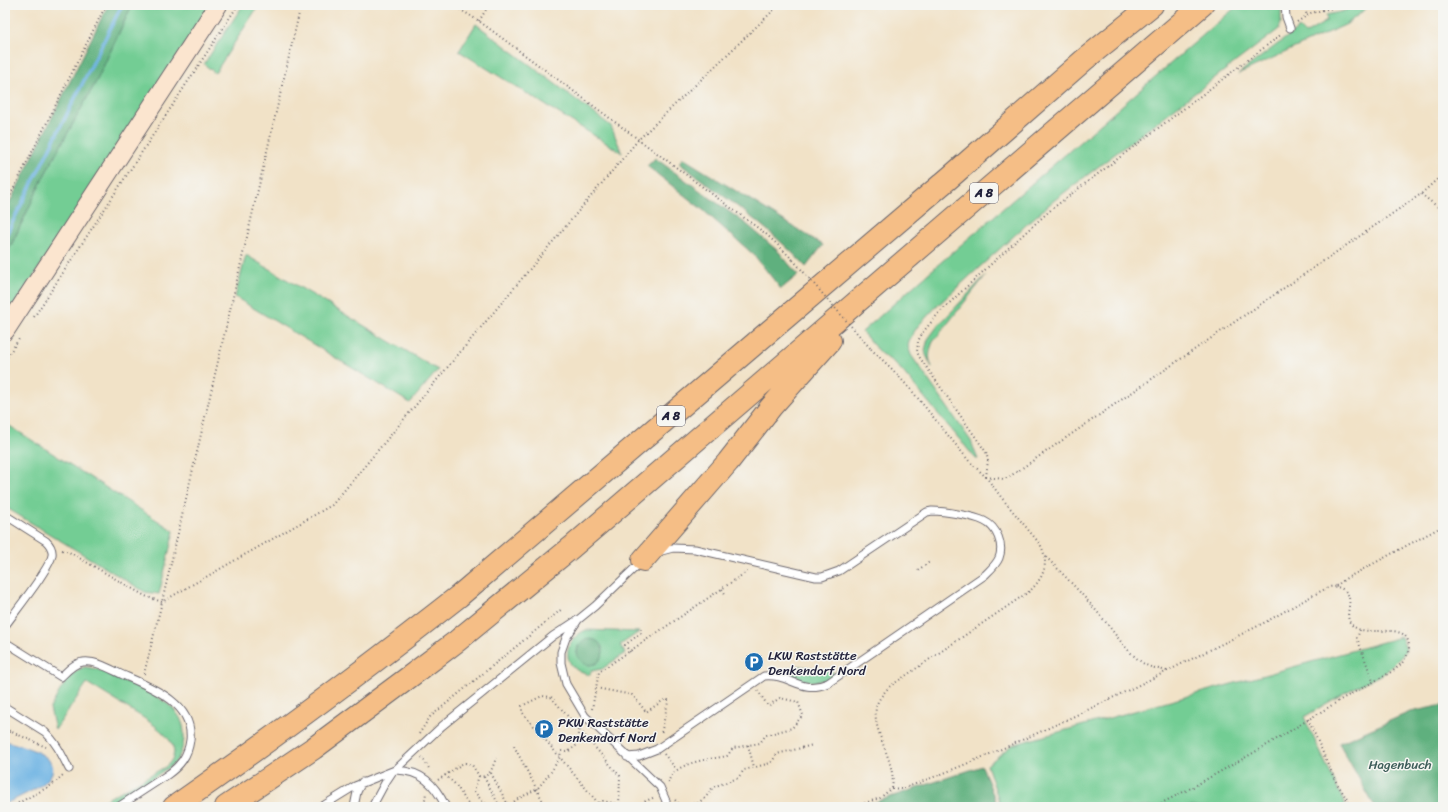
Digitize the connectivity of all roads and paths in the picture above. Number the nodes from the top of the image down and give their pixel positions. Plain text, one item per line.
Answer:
1 (106, 5) edge
2 (218, 5) edge
3 (238, 5) edge
4 (301, 5) edge
5 (453, 5) edge
6 (489, 5) edge
7 (779, 5) edge
8 (1152, 5) edge
9 (1202, 5) edge
10 (1285, 5) edge
11 (1304, 5) edge
12 (1344, 5) edge
13 (1307, 16) junction
14 (479, 21) junction
15 (1290, 28) junction
16 (639, 139) junction
17 (1443, 174) edge
18 (1421, 194) junction
19 (5, 206) edge
20 (1443, 211) edge
21 (902, 264) junction
22 (34, 317) dead end
23 (13, 333) edge
24 (5, 360) edge
25 (986, 477) junction
26 (5, 515) edge
27 (1443, 526) edge
28 (52, 550) junction
29 (1046, 557) junction
30 (643, 560) junction
31 (931, 562) dead end
32 (758, 563) junction
33 (918, 570) dead end
34 (1335, 587) junction
35 (722, 589) junction
36 (726, 595) dead end
37 (162, 602) junction
38 (562, 609) dead end
39 (579, 619) junction
40 (5, 626) edge
41 (641, 629) dead end
42 (1360, 630) junction
43 (5, 642) edge
44 (630, 652) junction
45 (1168, 671) junction
46 (1373, 681) junction
47 (142, 683) junction
48 (753, 683) junction
49 (596, 688) junction
50 (5, 707) edge
51 (585, 716) junction
52 (1308, 719) junction
53 (5, 729) edge
54 (578, 729) junction
55 (12, 732) junction
56 (5, 734) edge
57 (748, 745) junction
58 (813, 745) dead end
59 (514, 746) dead end
60 (58, 748) junction
61 (658, 748) junction
62 (416, 750) junction
63 (560, 757) junction
64 (627, 757) junction
65 (496, 758) dead end
66 (754, 767) junction
67 (69, 769) joint
68 (395, 770) junction
69 (677, 770) junction
70 (491, 772) junction
71 (434, 774) dead end
72 (479, 776) junction
73 (484, 777) junction
74 (362, 782) junction
75 (892, 788) junction
76 (537, 790) junction
77 (666, 792) junction
78 (598, 803) junction
79 (619, 806) edge
80 (692, 806) edge
81 (11, 807) edge
82 (118, 807) edge
83 (174, 807) edge
84 (226, 807) edge
85 (321, 807) edge
86 (354, 807) edge
87 (372, 807) edge
88 (446, 807) edge
89 (470, 807) edge
90 (490, 807) edge
91 (500, 807) edge
92 (509, 807) edge
93 (546, 807) edge
94 (592, 807) edge
95 (665, 807) edge
96 (853, 807) edge
97 (1154, 807) edge
98 (1350, 807) edge

1 - 19 path
2 - 23 main road
3 - 22 path
4 - 37 path
5 - 14 path
6 - 14 path
7 - 16 path
8 - 83 highway, A 8
9 - 21 highway, A 8
10 - 15 lane
11 - 13 path
12 - 13 path
13 - 15 path
14 - 16 path
15 - 25 path
16 - 25 path, bridge
16 - 37 path
17 - 18 path
18 - 20 path
18 - 25 path
21 - 30 highway
21 - 84 highway, A 8
23 - 24 path
25 - 29 path
26 - 28 lane
27 - 34 path
28 - 37 path
28 - 40 lane
29 - 45 path
29 - 75 path
30 - 32 lane
30 - 39 lane
31 - 33 path
32 - 35 path
32 - 48 lane
34 - 42 path
34 - 45 path
35 - 36 path
35 - 44 path
37 - 47 path
38 - 62 path
39 - 51 lane
39 - 62 lane
41 - 44 path
42 - 46 path
42 - 46 path
43 - 47 lane
44 - 49 path
45 - 75 path
46 - 52 path
47 - 82 lane
48 - 57 path
48 - 61 lane
49 - 51 path
49 - 61 path
50 - 60 lane
51 - 54 path
51 - 64 lane
52 - 97 path
52 - 98 path
53 - 55 path
54 - 63 path
54 - 63 path
54 - 79 path
55 - 56 path
55 - 60 path
57 - 66 path
57 - 69 path
58 - 66 path
59 - 76 path
60 - 67 lane
61 - 64 lane
61 - 69 path
62 - 68 lane
62 - 71 path
63 - 76 path
63 - 78 path
64 - 77 lane
65 - 70 path
66 - 80 path
67 - 81 path
68 - 74 lane
68 - 87 lane
68 - 88 lane
69 - 77 path
70 - 73 path
70 - 92 path
72 - 73 path
72 - 89 path
72 - 90 path
73 - 91 path
74 - 85 lane
74 - 86 lane
75 - 96 path
76 - 92 path
76 - 93 path
77 - 79 path
77 - 80 path
77 - 95 lane
78 - 79 path
78 - 94 path

